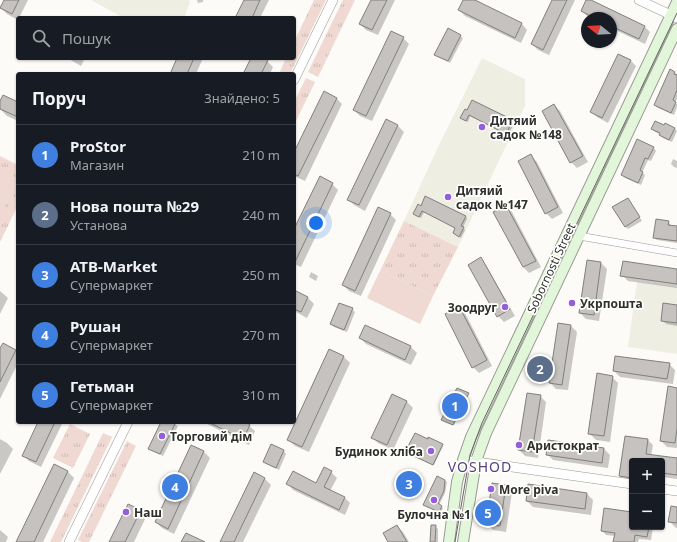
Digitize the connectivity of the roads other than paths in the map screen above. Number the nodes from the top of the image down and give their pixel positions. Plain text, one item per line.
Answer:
1 (333, 0) edge
2 (639, 0) edge
3 (677, 2) edge
4 (674, 17) edge
5 (677, 29) edge
6 (296, 76) edge
7 (579, 236) junction
8 (677, 253) edge
9 (127, 424) edge
10 (463, 460) junction
11 (476, 461) junction
12 (629, 484) edge
13 (665, 489) edge
14 (677, 491) edge
15 (69, 542) edge
16 (449, 542) edge
17 (463, 542) edge

1 - 6 street
2 - 4 street
3 - 4 main road, Sobornosti Street
4 - 10 main road, Sobornosti Street
5 - 7 main road, Sobornosti Street
7 - 8 street
7 - 11 main road, Sobornosti Street
9 - 15 street
10 - 11 street
10 - 16 main road, Sobornosti Street
11 - 12 street
11 - 17 main road, Sobornosti Street
13 - 14 street

